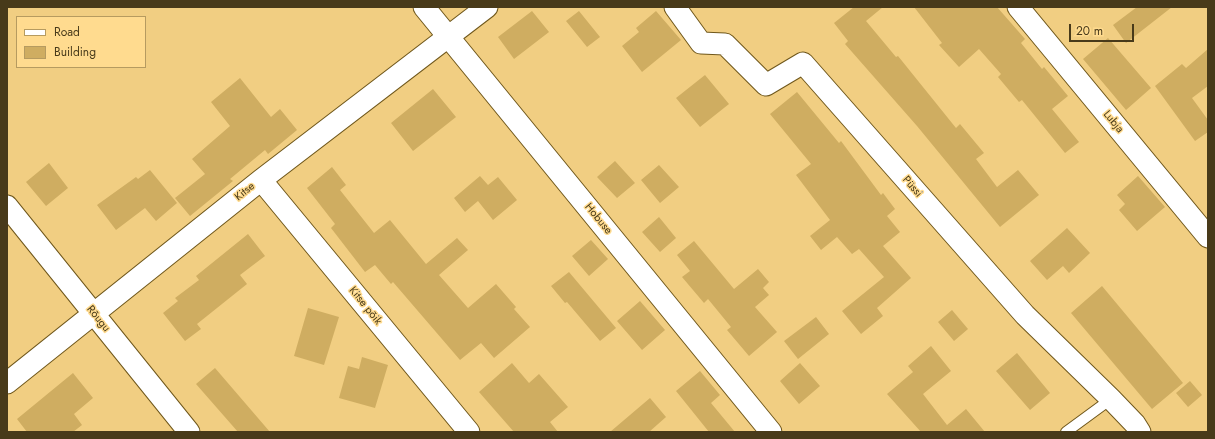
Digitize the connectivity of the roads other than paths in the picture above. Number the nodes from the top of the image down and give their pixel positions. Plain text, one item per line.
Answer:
1 (424, 7) edge
2 (487, 7) edge
3 (675, 7) edge
4 (1018, 7) edge
5 (449, 37) junction
6 (261, 180) junction
7 (7, 206) edge
8 (1208, 237) edge
9 (94, 313) junction
10 (7, 383) edge
11 (1111, 399) junction
12 (189, 432) edge
13 (469, 432) edge
14 (771, 432) edge
15 (1066, 432) edge
16 (1140, 432) edge

1 - 5 street, Hobuse
2 - 5 street, Kitse
3 - 11 street, Püssi
4 - 8 street, Lubja
5 - 6 street, Kitse
5 - 14 street, Hobuse
6 - 9 street, Kitse
6 - 13 street, Kitse põik
7 - 9 street, Rõugu
9 - 10 street, Kitse
9 - 12 street, Rõugu
11 - 15 lane
11 - 16 street, Püssi

